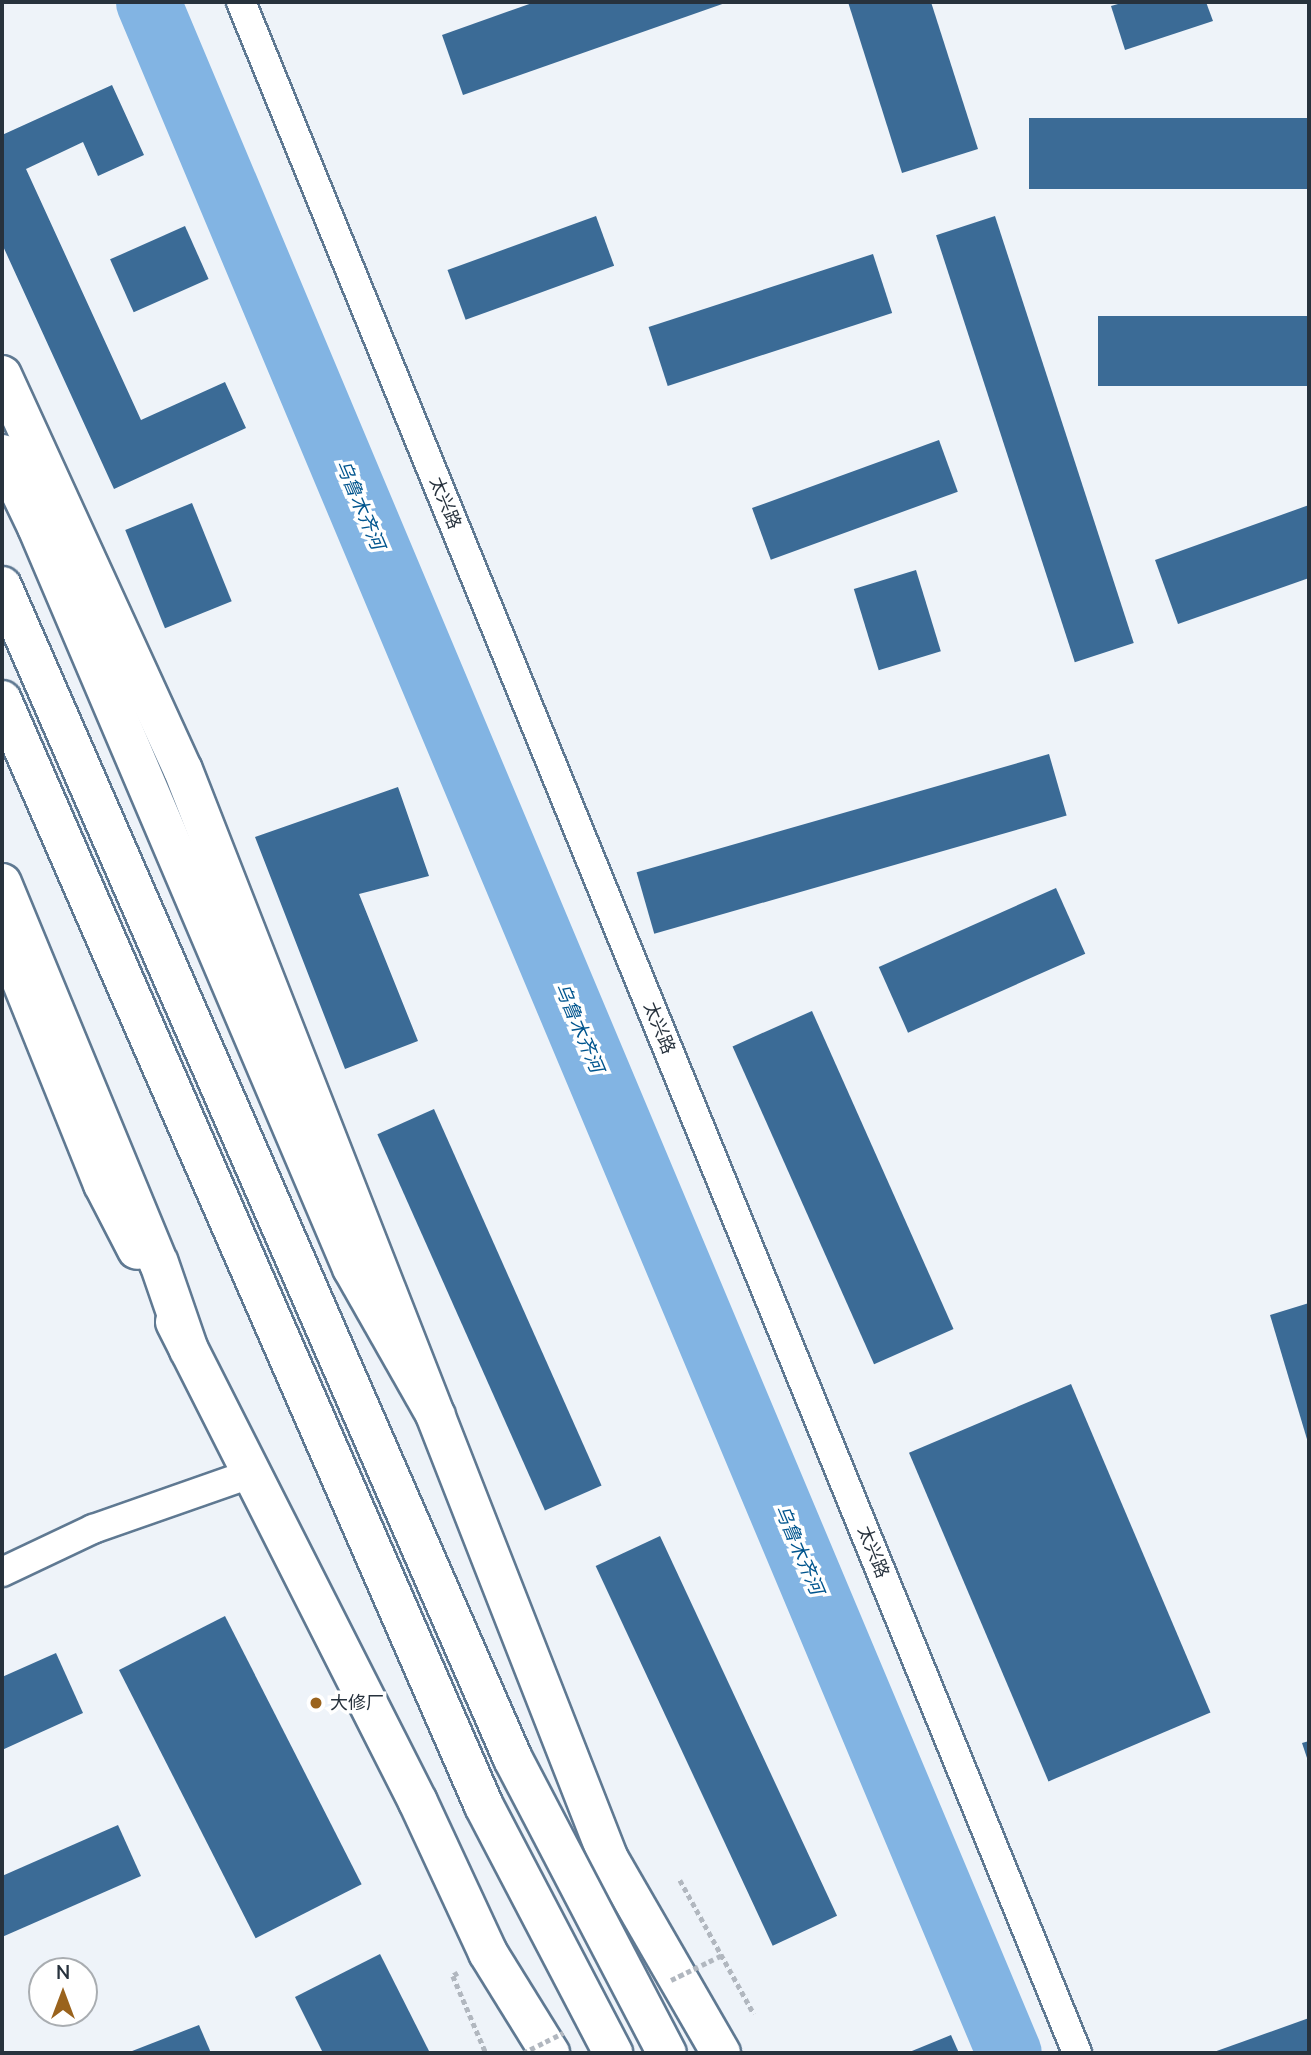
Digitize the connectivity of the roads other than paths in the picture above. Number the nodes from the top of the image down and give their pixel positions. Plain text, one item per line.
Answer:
1 (240, 2) edge
2 (2, 375) edge
3 (2, 454) edge
4 (2, 586) edge
5 (2, 700) edge
6 (2, 883) edge
7 (2, 933) edge
8 (189, 1350) junction
9 (436, 1416) junction
10 (250, 1474) junction
11 (2, 1572) edge
12 (550, 2053) edge
13 (613, 2053) edge
14 (667, 2053) edge
15 (721, 2053) edge
16 (1077, 2053) edge

1 - 16 street, 太兴路
2 - 9 main road
3 - 9 main road
4 - 14 main road, bridge
5 - 13 main road, bridge
6 - 8 main road
7 - 8 main road
8 - 10 main road
9 - 15 main road
10 - 11 street
10 - 12 main road

